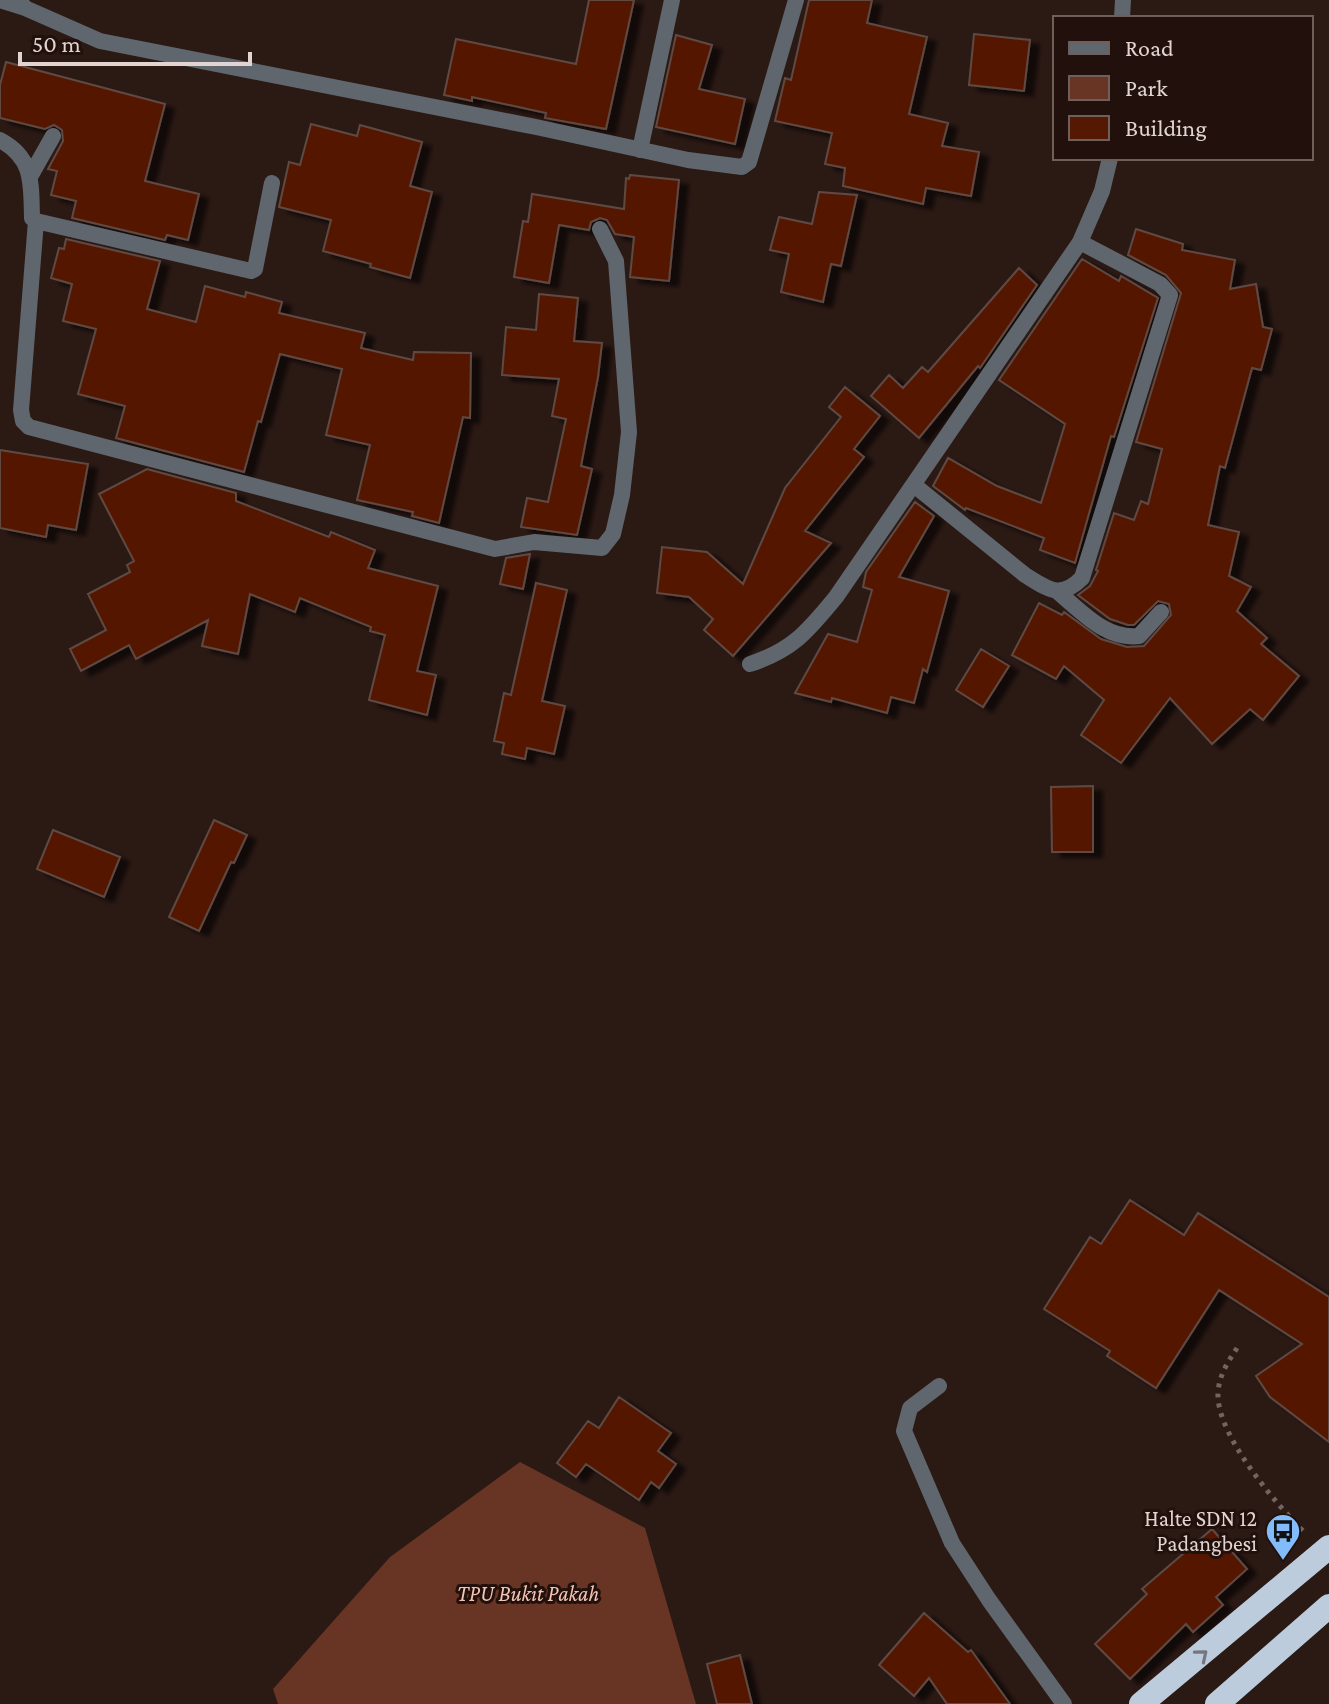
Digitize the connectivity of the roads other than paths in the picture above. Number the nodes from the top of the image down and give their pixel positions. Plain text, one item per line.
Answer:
1 (0, 0) edge
2 (672, 0) edge
3 (796, 0) edge
4 (22, 4) edge
5 (53, 136) dead end
6 (0, 140) edge
7 (640, 150) junction
8 (1110, 160) edge
9 (31, 175) junction
10 (272, 183) dead end
11 (36, 221) junction
12 (600, 229) dead end
13 (1080, 242) junction
14 (914, 485) junction
15 (1058, 592) junction
16 (1161, 612) dead end
17 (750, 664) dead end
18 (939, 1386) dead end
19 (1326, 1549) edge
20 (1329, 1606) edge
21 (1154, 1700) edge
22 (1064, 1704) edge
23 (1217, 1704) edge

1 - 4 street
2 - 7 street
3 - 7 street
4 - 7 street
5 - 9 street
6 - 9 street
8 - 13 street
9 - 11 street
10 - 11 street
11 - 12 street
13 - 14 street
13 - 15 street
14 - 15 street
14 - 17 street
15 - 16 street
18 - 22 street
21 -> 19 highway
20 - 23 highway

